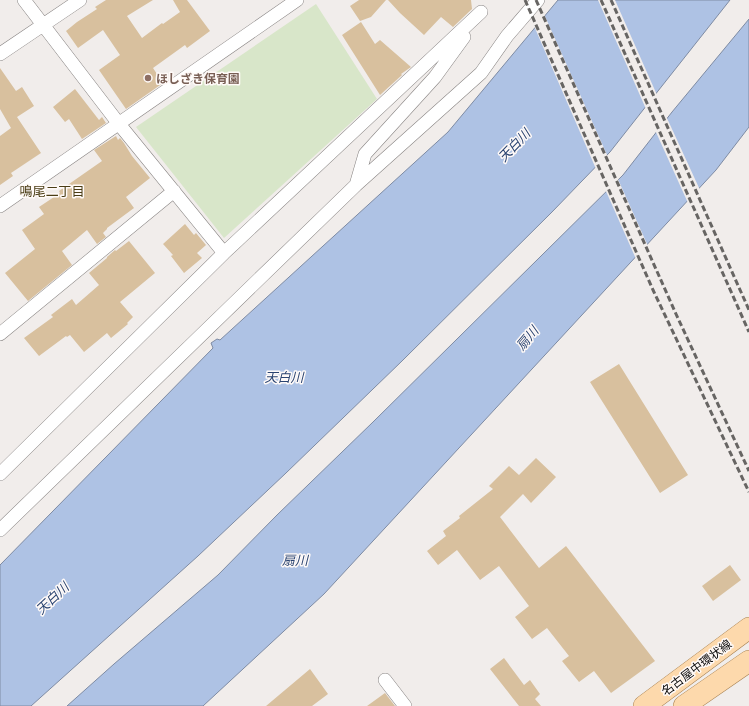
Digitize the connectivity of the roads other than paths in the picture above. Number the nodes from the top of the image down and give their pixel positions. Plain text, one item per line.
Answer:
1 (24, 0) edge
2 (80, 0) edge
3 (297, 0) edge
4 (538, 0) edge
5 (480, 6) edge
6 (43, 24) junction
7 (0, 54) edge
8 (119, 124) junction
9 (356, 185) junction
10 (174, 191) junction
11 (0, 206) edge
12 (224, 253) junction
13 (0, 334) edge
14 (0, 474) edge
15 (0, 530) edge
16 (749, 628) edge
17 (749, 661) edge
18 (385, 680) dead end
19 (405, 706) edge
20 (644, 706) edge
21 (684, 706) edge

1 - 6 street
2 - 6 street
3 - 8 street
4 - 9 street
5 - 9 street
5 - 12 street
6 - 7 street
6 - 8 street
8 - 10 street
8 - 11 street
9 - 15 street
10 - 12 street
10 - 13 street
12 - 14 street
16 - 20 main road, 名古屋中環状線
17 - 21 main road, 名古屋中環状線
18 - 19 street

